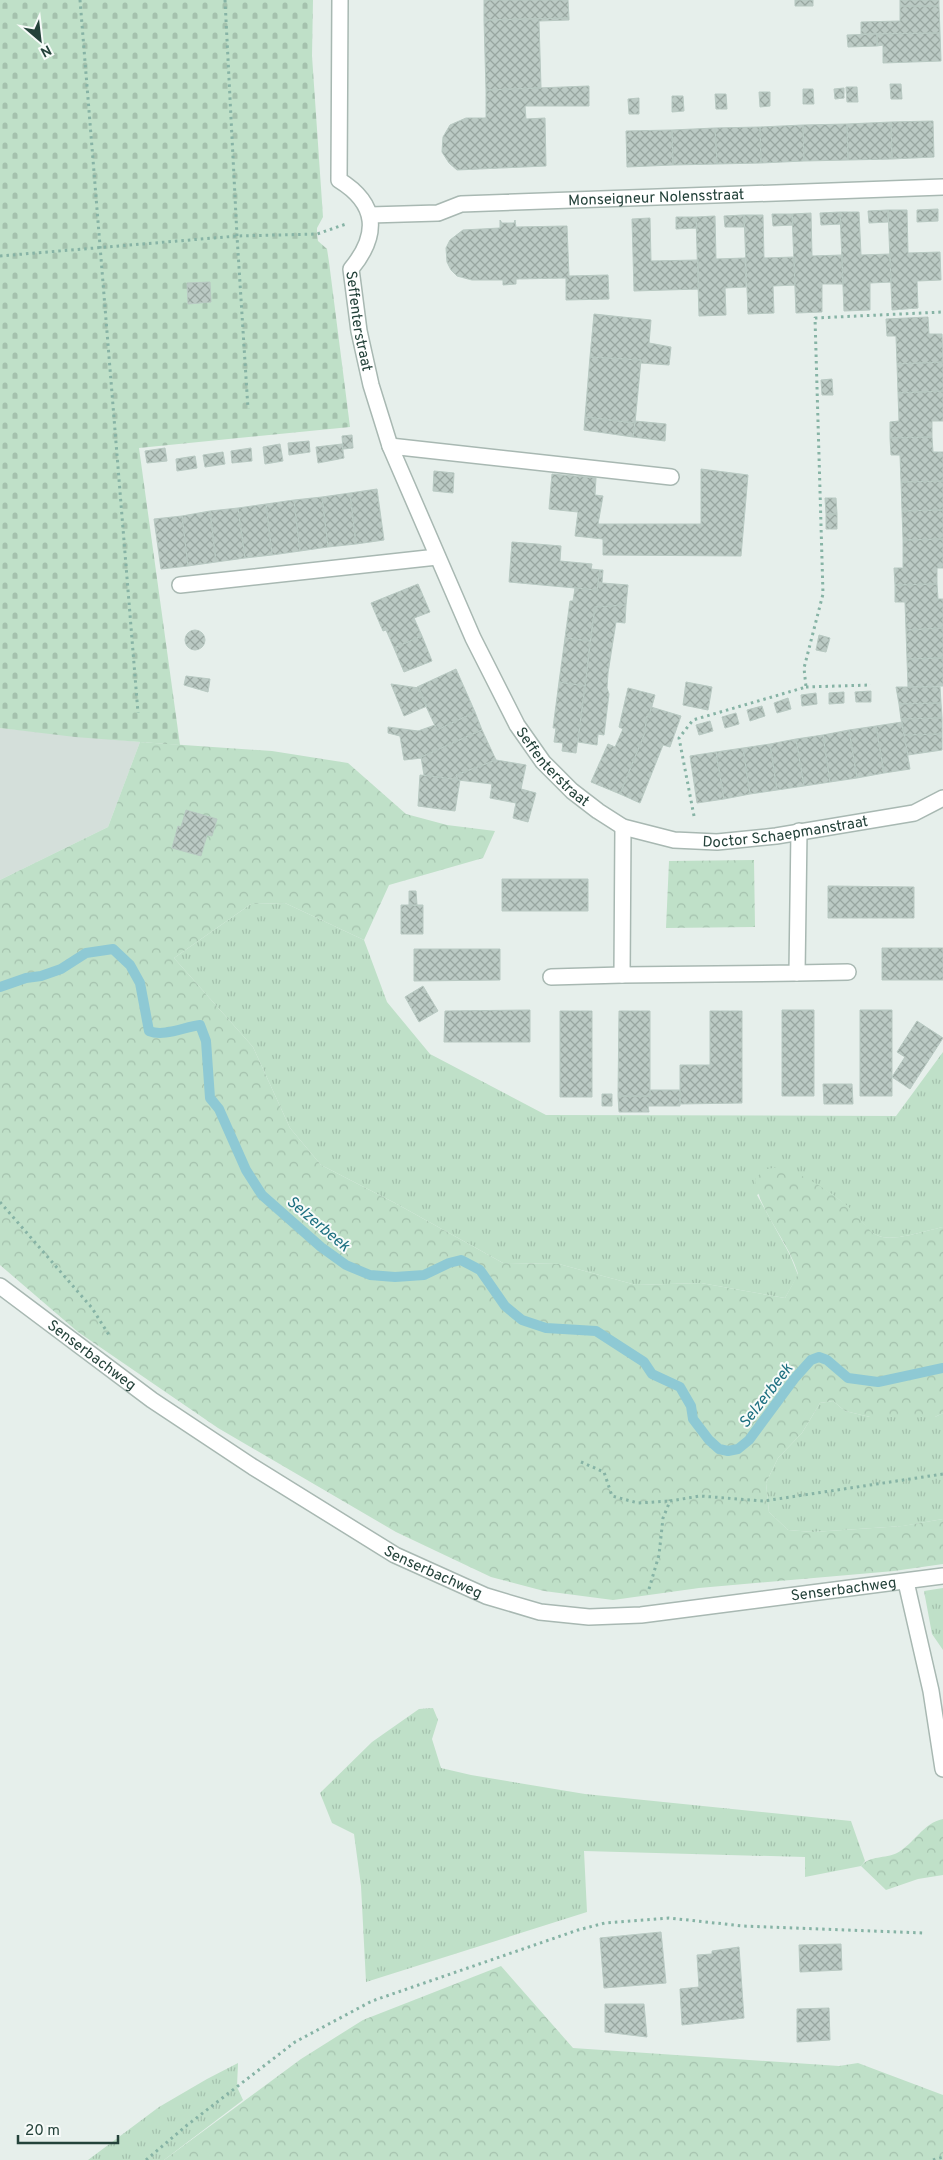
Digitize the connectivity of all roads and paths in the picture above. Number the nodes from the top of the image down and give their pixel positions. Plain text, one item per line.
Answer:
1 (80, 0) edge
2 (224, 0) edge
3 (340, 0) edge
4 (943, 187) edge
5 (370, 215) junction
6 (237, 236) junction
7 (101, 248) junction
8 (0, 256) edge
9 (943, 312) edge
10 (248, 409) dead end
11 (390, 446) junction
12 (672, 477) dead end
13 (437, 557) junction
14 (180, 585) dead end
15 (872, 684) dead end
16 (806, 687) junction
17 (138, 713) dead end
18 (943, 798) edge
19 (623, 826) junction
20 (799, 831) junction
21 (698, 841) junction
22 (848, 972) dead end
23 (797, 973) junction
24 (622, 975) junction
25 (551, 977) dead end
26 (0, 1202) edge
27 (0, 1286) edge
28 (112, 1339) dead end
29 (581, 1462) dead end
30 (943, 1474) edge
31 (670, 1501) junction
32 (943, 1576) edge
33 (906, 1582) junction
34 (641, 1615) junction
35 (943, 1769) edge
36 (923, 1933) dead end
37 (943, 2157) edge
38 (146, 2160) edge
39 (933, 2160) edge

1 - 7 path
2 - 6 path
3 - 5 street
4 - 5 street, Monseigneur Nolensstraat
5 - 6 path
5 - 11 street, Seffenterstraat
6 - 7 path
6 - 10 path
7 - 8 path
7 - 17 path
9 - 16 path
11 - 12 street
11 - 13 street, Seffenterstraat
13 - 14 street
13 - 19 street, Seffenterstraat
15 - 16 path
16 - 21 path
18 - 20 street, Doctor Schaepmanstraat
19 - 21 street, Doctor Schaepmanstraat
19 - 24 street
20 - 21 street, Doctor Schaepmanstraat
20 - 23 street
22 - 23 street
23 - 24 street
24 - 25 street
26 - 28 path
27 - 34 street, Senserbachweg
29 - 31 path
30 - 31 path
31 - 34 path
32 - 33 street, Senserbachweg
33 - 34 street, Senserbachweg
33 - 35 street
36 - 38 path
37 - 39 path

